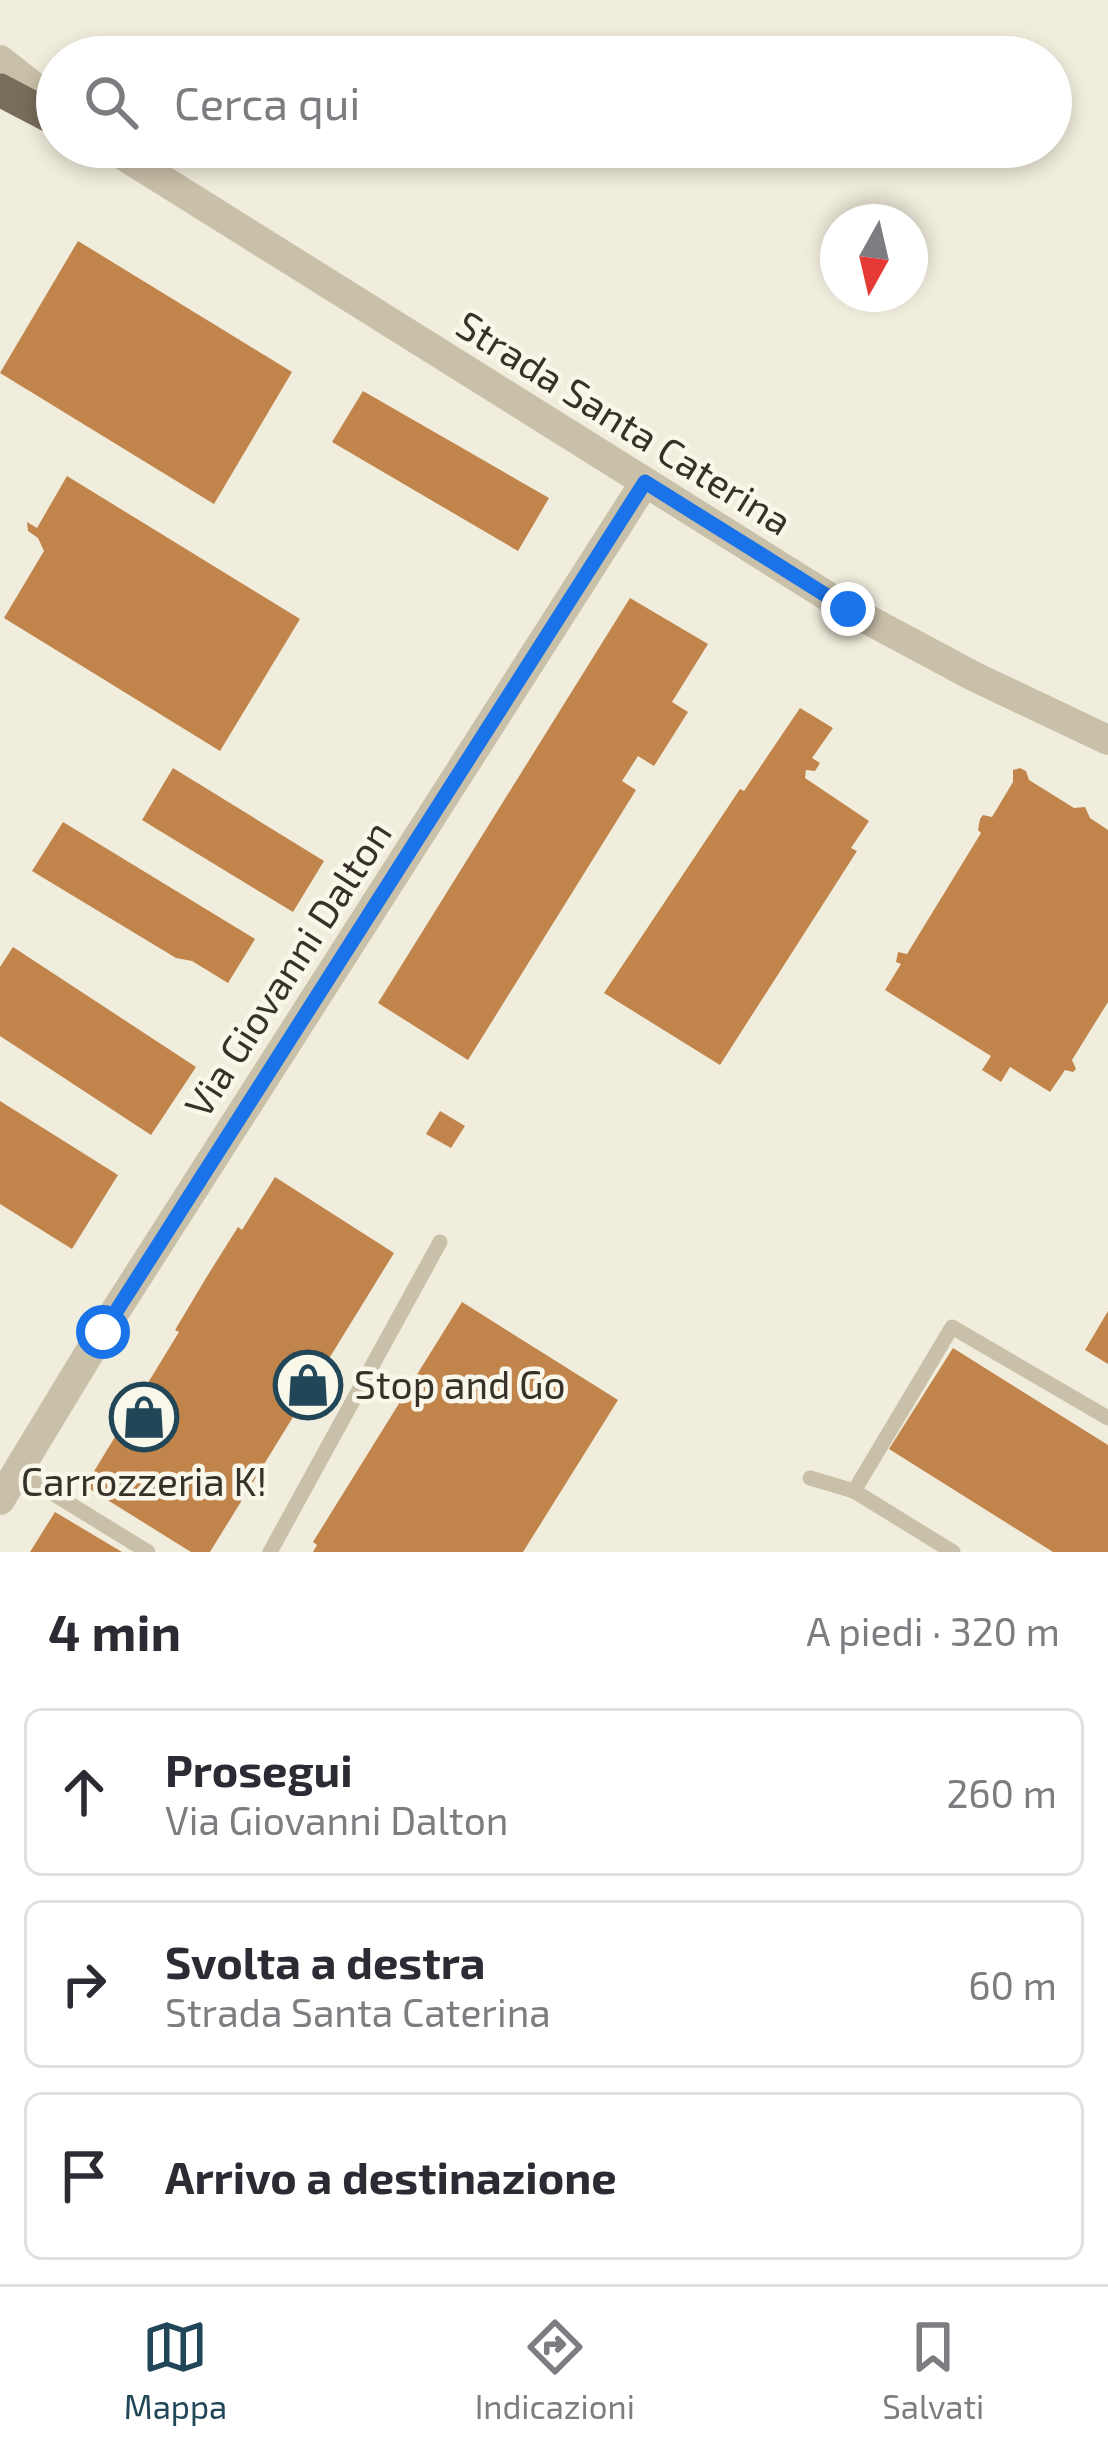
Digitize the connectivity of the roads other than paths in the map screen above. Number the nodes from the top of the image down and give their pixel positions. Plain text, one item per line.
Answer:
1 (0, 60) edge
2 (36, 88) edge
3 (0, 90) edge
4 (36, 109) edge
5 (144, 168) edge
6 (645, 482) junction
7 (1108, 740) edge
8 (440, 1242) dead end
9 (1108, 1418) edge
10 (18, 1472) junction
11 (810, 1478) dead end
12 (854, 1491) junction
13 (0, 1500) edge
14 (148, 1552) edge
15 (270, 1552) edge
16 (952, 1552) edge

1 - 2 street
3 - 4 main road
5 - 6 street, Strada Santa Caterina
6 - 7 street, Strada Santa Caterina
6 - 10 street, Via Giovanni Dalton
8 - 15 lane
9 - 12 lane
10 - 13 street, Via Giovanni Dalton
10 - 14 lane
11 - 12 lane
12 - 16 lane

